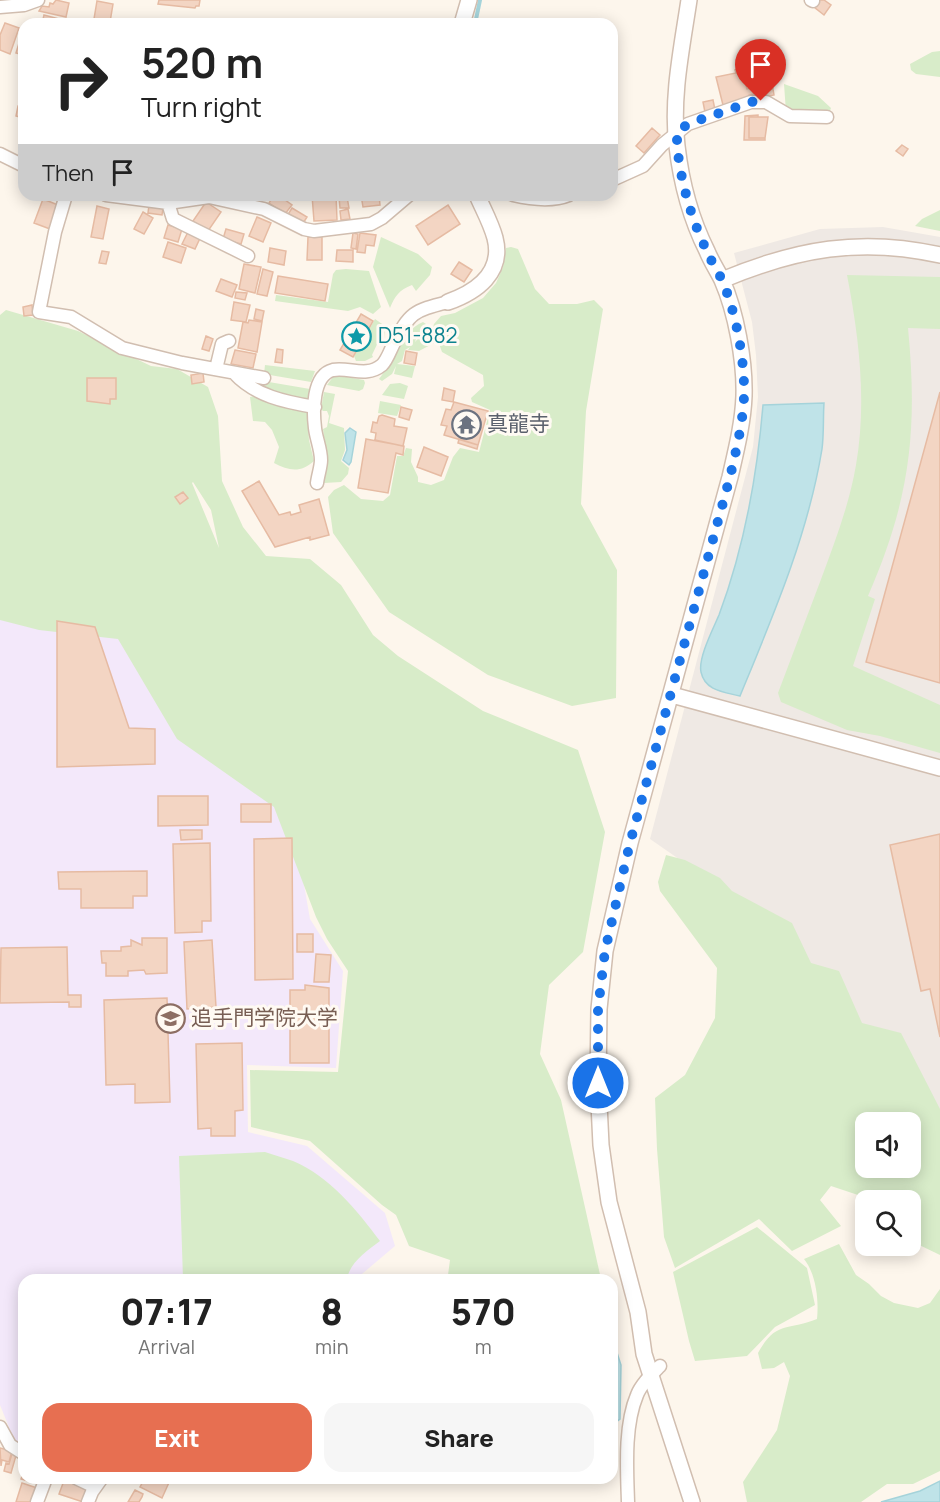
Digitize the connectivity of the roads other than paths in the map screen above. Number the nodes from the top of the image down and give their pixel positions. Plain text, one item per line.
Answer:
1 (38, 0) edge
2 (469, 0) edge
3 (689, 0) edge
4 (0, 7) edge
5 (464, 18) edge
6 (827, 117) dead end
7 (677, 132) junction
8 (0, 154) edge
9 (18, 163) edge
10 (618, 177) edge
11 (64, 201) edge
12 (152, 201) edge
13 (182, 201) edge
14 (227, 201) edge
15 (402, 201) edge
16 (480, 201) edge
17 (168, 203) junction
18 (940, 255) edge
19 (248, 256) dead end
20 (722, 280) junction
21 (448, 302) joint
22 (229, 341) dead end
23 (216, 369) junction
24 (233, 372) junction
25 (264, 378) dead end
26 (315, 407) junction
27 (317, 483) dead end
28 (672, 695) junction
29 (940, 768) edge
30 (656, 1370) junction
31 (0, 1427) edge
32 (18, 1450) edge
33 (44, 1484) edge
34 (98, 1484) edge
35 (37, 1502) edge
36 (88, 1502) edge
37 (628, 1502) edge
38 (692, 1502) edge

1 - 4 street
2 - 5 street
3 - 7 street
6 - 7 street
7 - 10 street
7 - 20 street
8 - 9 street
11 - 23 street
12 - 17 street
13 - 17 street
14 - 15 street
16 - 21 street
17 - 19 street
18 - 20 street
20 - 28 street
21 - 26 street
22 - 23 street
23 - 24 street
24 - 25 street
24 - 26 street
26 - 27 street
28 - 29 street
28 - 30 street
30 - 37 street
30 - 38 street
31 - 32 street
33 - 35 street
34 - 36 street

